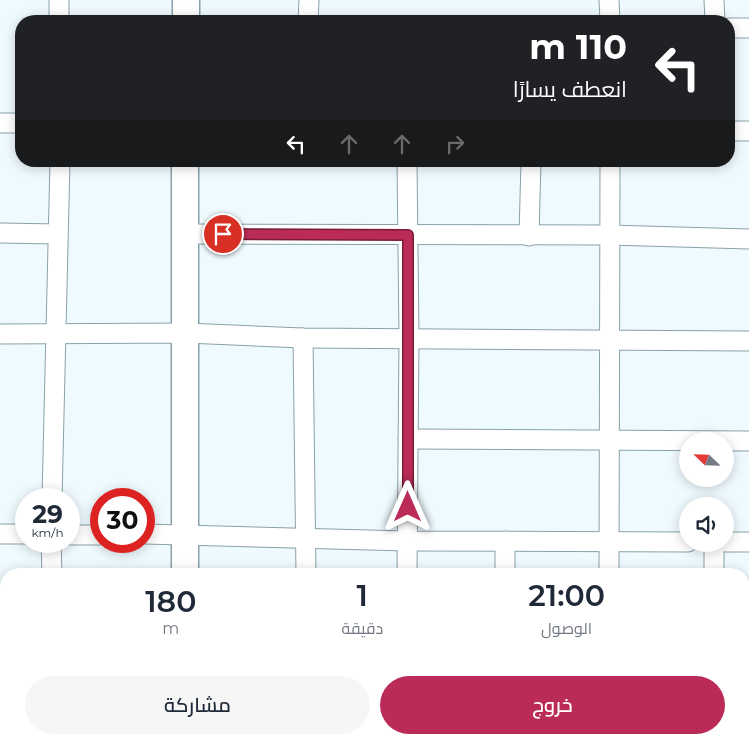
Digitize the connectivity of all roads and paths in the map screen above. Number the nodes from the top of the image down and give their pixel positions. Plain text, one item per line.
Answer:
1 (59, 0) edge
2 (186, 0) edge
3 (308, 0) edge
4 (609, 0) edge
5 (714, 0) edge
6 (59, 15) edge
7 (186, 15) edge
8 (308, 15) edge
9 (610, 15) edge
10 (715, 15) edge
11 (735, 28) edge
12 (749, 28) edge
13 (15, 123) edge
14 (0, 124) edge
15 (735, 131) edge
16 (749, 131) edge
17 (60, 167) edge
18 (185, 167) edge
19 (407, 167) edge
20 (531, 167) edge
21 (610, 167) edge
22 (0, 233) edge
23 (57, 234) junction
24 (186, 234) junction
25 (408, 235) junction
26 (609, 235) junction
27 (529, 236) junction
28 (749, 238) edge
29 (186, 333) junction
30 (0, 334) edge
31 (57, 334) junction
32 (303, 338) junction
33 (409, 338) junction
34 (610, 339) junction
35 (749, 340) edge
36 (408, 439) junction
37 (608, 440) junction
38 (749, 441) edge
39 (52, 488) edge
40 (0, 534) edge
41 (15, 534) edge
42 (155, 534) edge
43 (185, 534) junction
44 (305, 538) junction
45 (407, 541) junction
46 (505, 541) junction
47 (610, 541) junction
48 (679, 542) edge
49 (734, 542) edge
50 (749, 542) edge
51 (714, 552) edge
52 (51, 553) edge
53 (52, 568) edge
54 (185, 568) edge
55 (306, 568) edge
56 (407, 568) edge
57 (506, 568) edge
58 (610, 568) edge
59 (714, 568) edge

1 - 6 street
2 - 7 main road
3 - 8 street
4 - 9 street
5 - 10 street
11 - 12 street
13 - 14 street
15 - 16 street
17 - 23 street
18 - 24 main road
19 - 25 street
20 - 27 street
21 - 26 street
22 - 23 street
23 - 31 street
24 - 25 street
24 - 29 main road
25 - 27 street
25 - 33 street
26 - 27 street
26 - 28 street
26 - 34 street
29 - 31 street
29 - 32 street
29 - 43 main road
30 - 31 street
31 - 39 street
32 - 33 street
32 - 44 street
33 - 34 street
33 - 36 street
34 - 35 street
34 - 37 street
36 - 37 street
36 - 45 street
37 - 38 street
37 - 47 street
40 - 41 street
42 - 43 street
43 - 44 street
43 - 54 main road
44 - 45 street
44 - 55 street
45 - 46 street
45 - 56 street
46 - 47 street
46 - 57 street
47 - 48 street
47 - 58 street
49 - 50 street
51 - 59 street
52 - 53 street

